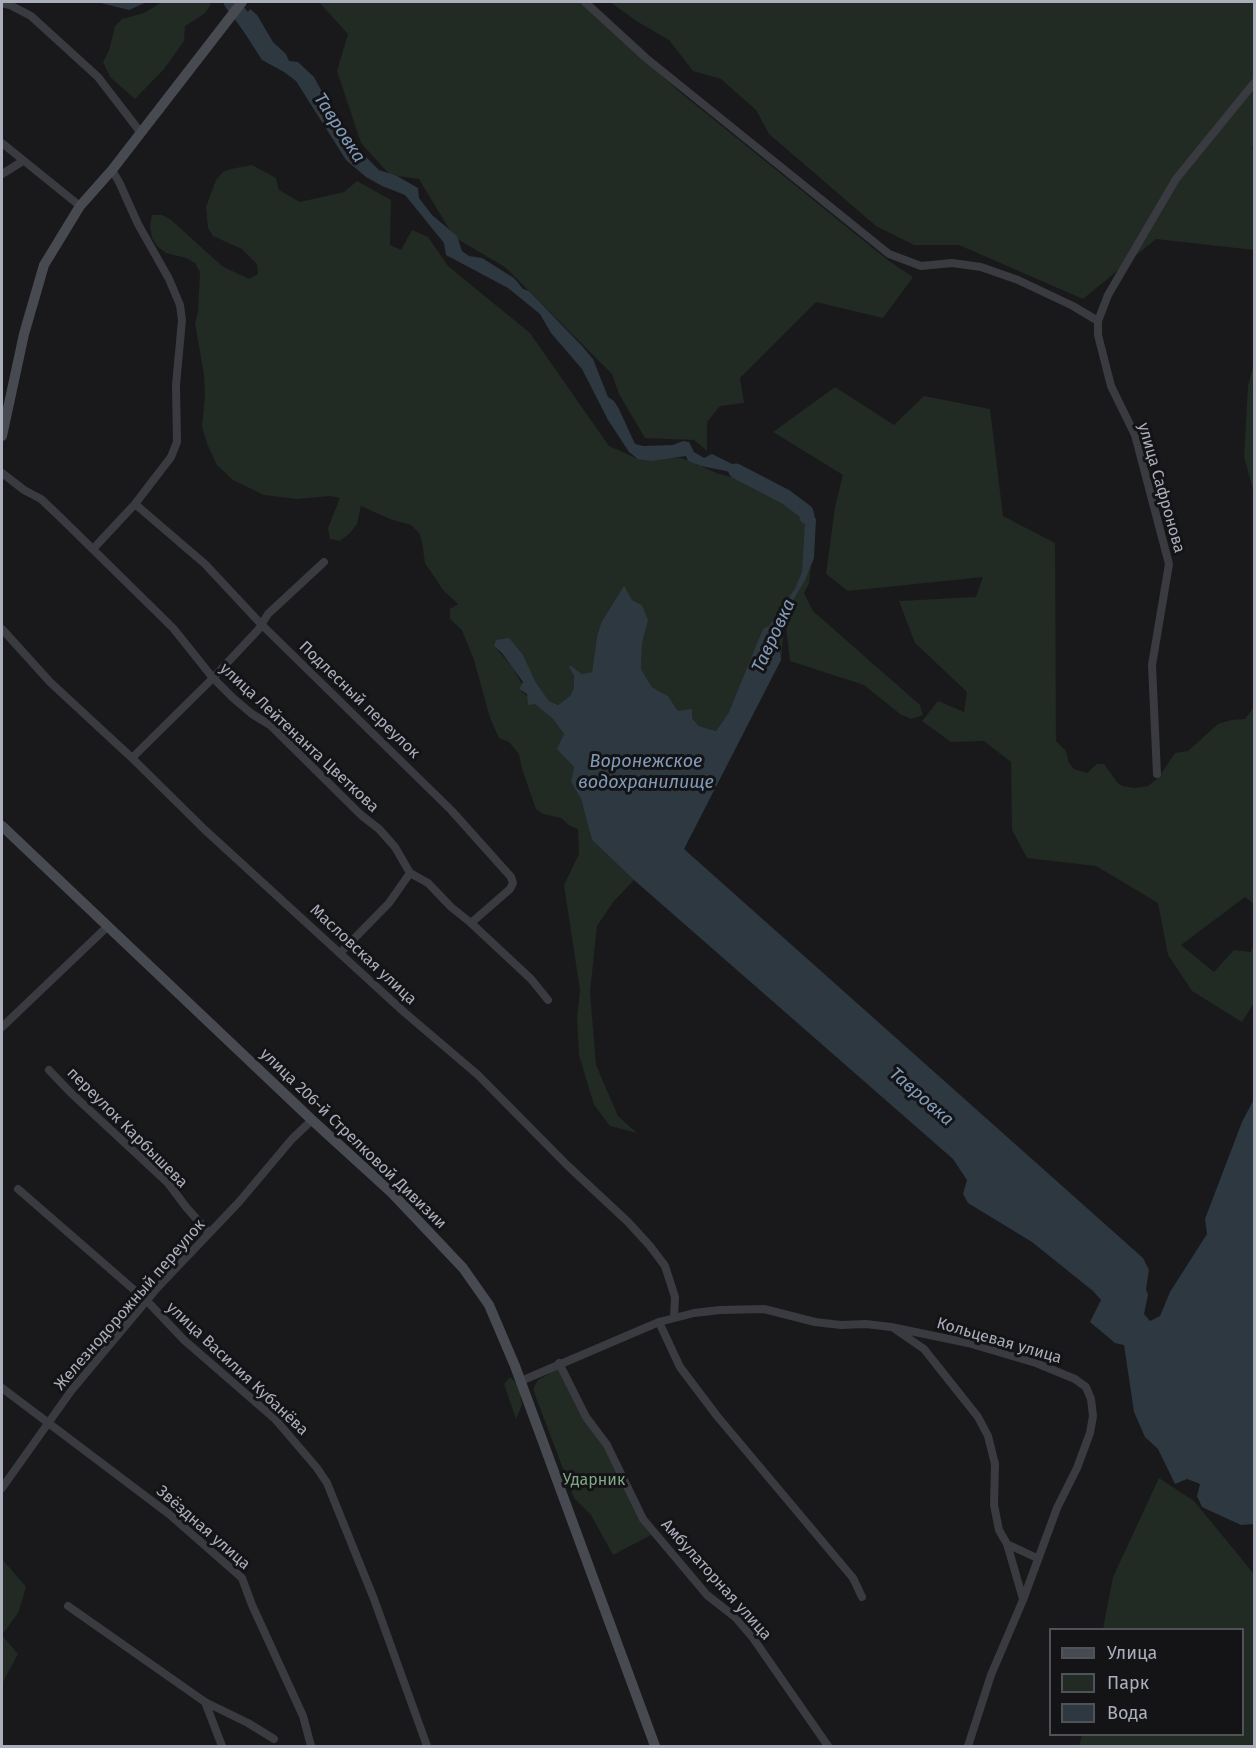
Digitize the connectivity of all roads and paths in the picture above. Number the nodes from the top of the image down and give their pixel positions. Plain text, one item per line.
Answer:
1 (242, 2) edge
2 (585, 2) edge
3 (2, 3) edge
4 (1254, 83) edge
5 (141, 133) junction
6 (2, 143) edge
7 (23, 160) junction
8 (111, 170) junction
9 (2, 174) edge
10 (81, 206) junction
11 (1098, 321) junction
12 (2, 433) edge
13 (2, 473) edge
14 (135, 504) junction
15 (93, 549) junction
16 (324, 562) dead end
17 (261, 624) junction
18 (2, 629) edge
19 (213, 678) junction
20 (132, 758) junction
21 (1157, 774) dead end
22 (2, 826) edge
23 (410, 873) junction
24 (471, 923) junction
25 (108, 926) junction
26 (341, 952) junction
27 (548, 1000) dead end
28 (2, 1027) edge
29 (49, 1070) dead end
30 (312, 1120) junction
31 (18, 1189) dead end
32 (209, 1233) junction
33 (147, 1302) junction
34 (674, 1318) junction
35 (659, 1322) junction
36 (891, 1327) junction
37 (559, 1363) junction
38 (521, 1381) junction
39 (2, 1388) edge
40 (47, 1423) junction
41 (2, 1488) edge
42 (1007, 1544) junction
43 (1037, 1558) junction
44 (862, 1597) dead end
45 (1023, 1600) junction
46 (68, 1606) dead end
47 (205, 1702) junction
48 (274, 1739) dead end
49 (222, 1746) edge
50 (312, 1746) edge
51 (427, 1746) edge
52 (655, 1746) edge
53 (828, 1746) edge
54 (968, 1746) edge

1 - 5 main road
2 - 11 street
3 - 5 street
4 - 11 street
5 - 8 main road
6 - 7 street
7 - 9 street
7 - 10 street
8 - 10 main road
8 - 14 street
10 - 12 main road
11 - 21 street, улица Сафронова
13 - 15 street, улица Лейтенанта Цветкова
14 - 15 street
14 - 17 street, Подлесный переулок
15 - 19 street, улица Лейтенанта Цветкова
16 - 17 street
17 - 19 street
17 - 24 street, Подлесный переулок
18 - 20 street, Масловская улица
19 - 20 street
19 - 23 street, улица Лейтенанта Цветкова
20 - 26 street, Масловская улица
22 - 25 main road, улица 206-й Стрелковой Дивизии
23 - 24 street, улица Лейтенанта Цветкова
23 - 26 street
24 - 27 street, улица Лейтенанта Цветкова
25 - 28 street
25 - 30 main road, улица 206-й Стрелковой Дивизии
26 - 34 street, Масловская улица
29 - 32 street, переулок Карбышева
30 - 32 street, Железнодорожный переулок
30 - 38 main road, улица 206-й Стрелковой Дивизии
31 - 33 street, улица Василия Кубанёва
32 - 33 street, Железнодорожный переулок
33 - 40 street, Железнодорожный переулок
33 - 51 street, улица Василия Кубанёва
34 - 35 street, Кольцевая улица
34 - 36 street, Кольцевая улица
35 - 37 street, Кольцевая улица
35 - 44 street
36 - 42 street, Кольцевая улица
36 - 43 street, Кольцевая улица
37 - 38 street, Кольцевая улица
37 - 53 street, Амбулаторная улица
38 - 52 main road, улица 206-й Стрелковой Дивизии
39 - 40 street, Звёздная улица
40 - 41 street, Железнодорожный переулок
40 - 50 street, Звёздная улица
42 - 43 street
42 - 45 street, Кольцевая улица
43 - 45 street, Кольцевая улица
45 - 54 street, Кольцевая улица
46 - 47 street
47 - 48 street
47 - 49 street

